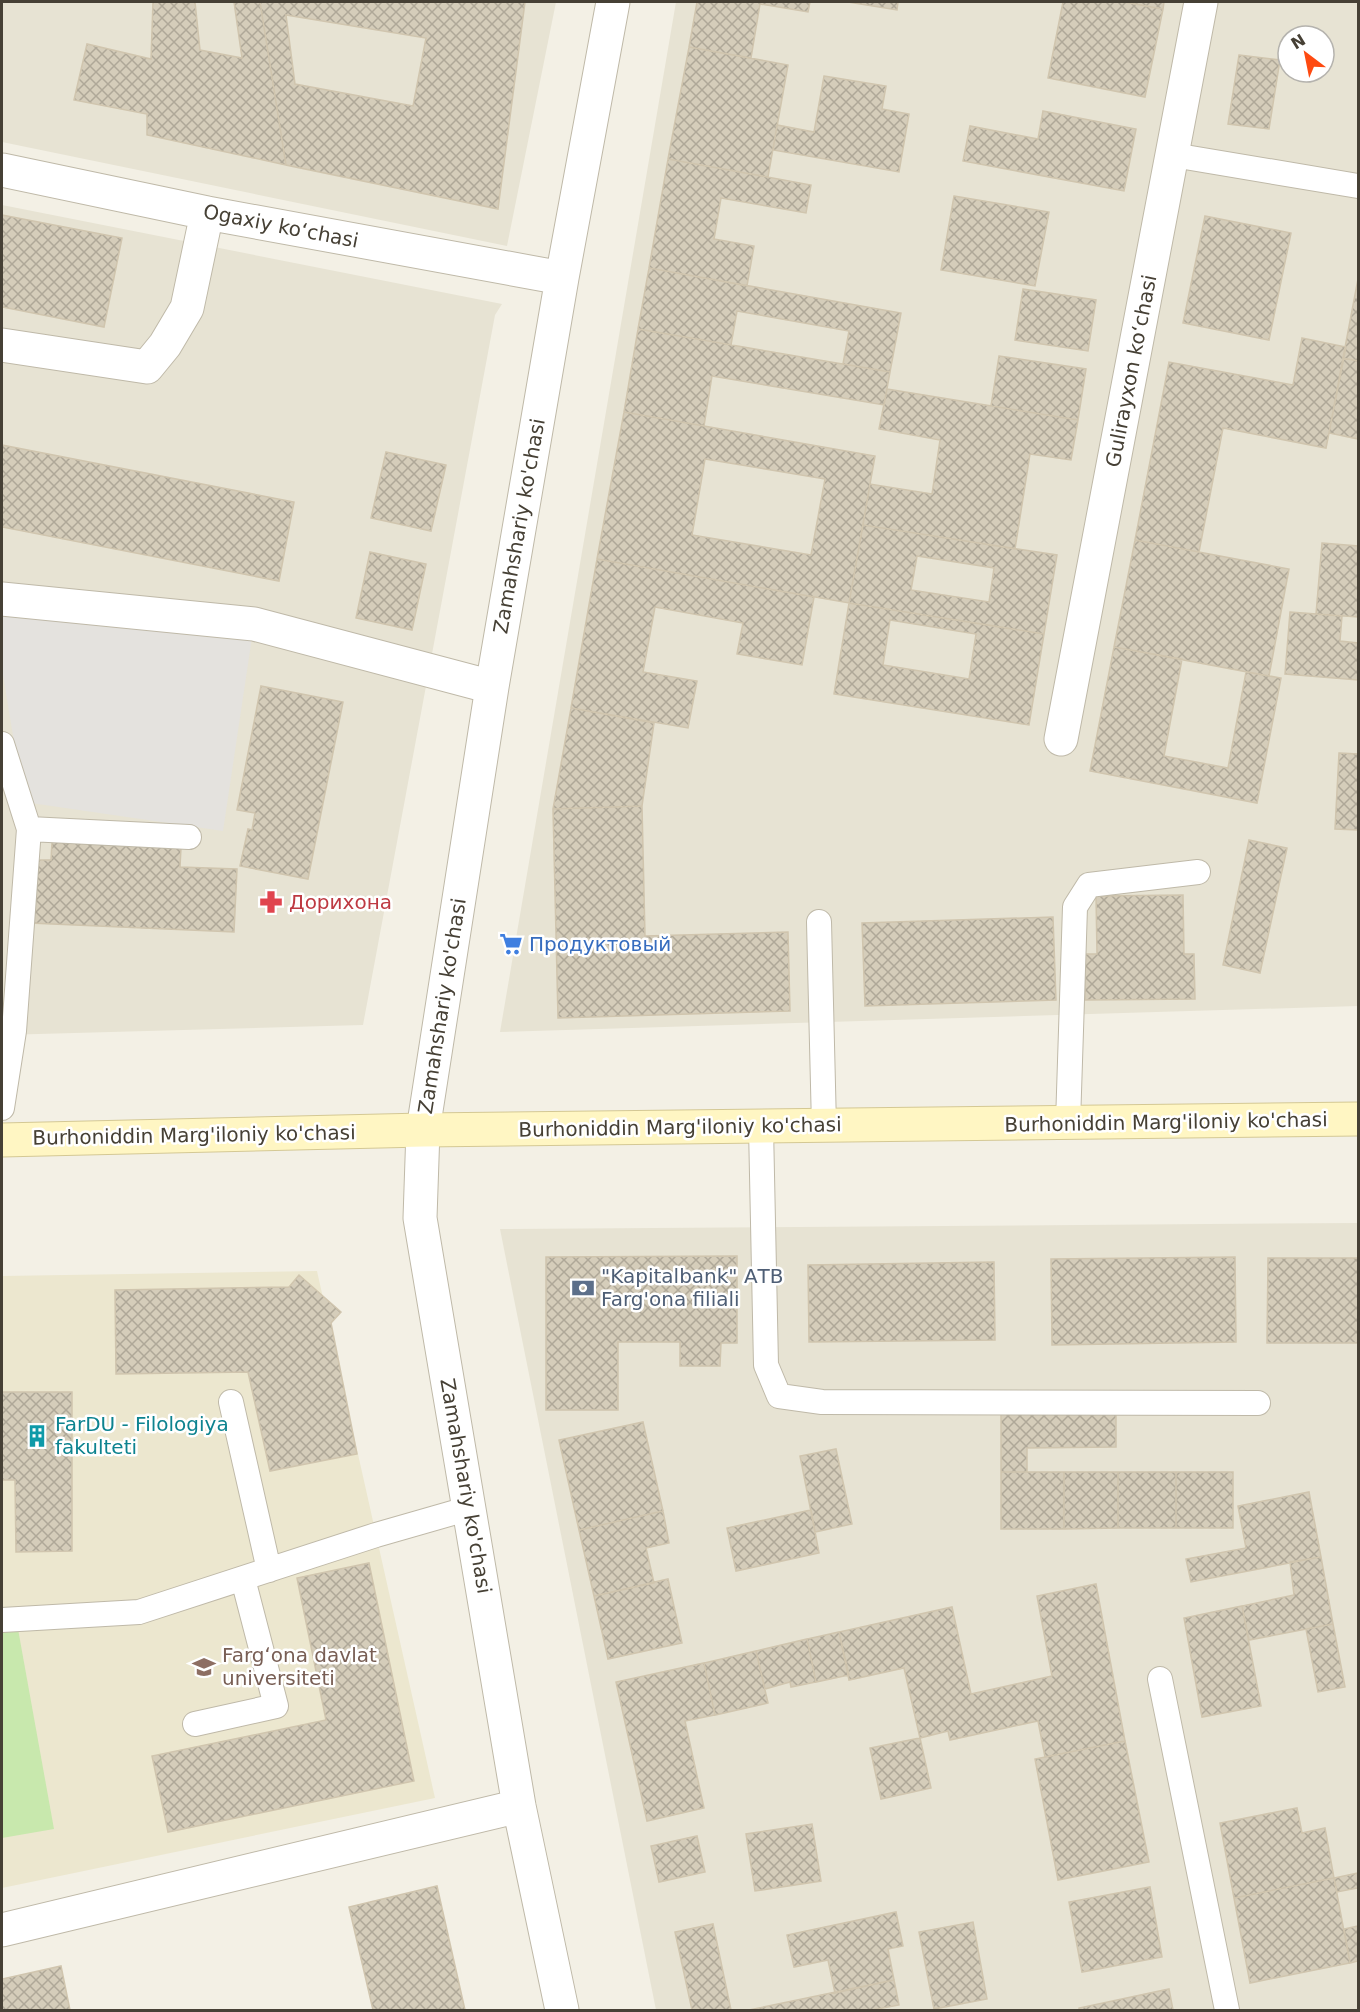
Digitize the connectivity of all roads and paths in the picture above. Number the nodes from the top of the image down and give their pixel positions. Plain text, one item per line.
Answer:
1 (613, 2) edge
2 (1201, 2) edge
3 (1173, 155) junction
4 (2, 170) edge
5 (1359, 186) edge
6 (207, 213) junction
7 (562, 278) junction
8 (2, 345) edge
9 (2, 598) edge
10 (492, 687) junction
11 (1061, 740) dead end
12 (2, 744) edge
13 (29, 829) junction
14 (189, 837) dead end
15 (1198, 872) dead end
16 (819, 922) dead end
17 (8, 1031) edge
18 (2, 1108) edge
19 (1359, 1119) edge
20 (1068, 1123) junction
21 (824, 1126) junction
22 (761, 1127) junction
23 (423, 1130) junction
24 (2, 1140) edge
25 (231, 1402) dead end
26 (1258, 1403) dead end
27 (470, 1509) junction
28 (269, 1570) junction
29 (243, 1579) junction
30 (2, 1620) edge
31 (1160, 1679) dead end
32 (195, 1724) dead end
33 (519, 1806) junction
34 (2, 1930) edge
35 (562, 2010) edge
36 (1227, 2010) edge

1 - 7 street, Zamahshariy ko'chasi
2 - 3 street, Gulirayxon koʻchasi
3 - 5 lane
3 - 11 street, Gulirayxon koʻchasi
4 - 6 street, Ogaxiy koʻchasi
6 - 7 street, Ogaxiy koʻchasi
6 - 8 street
7 - 10 street, Zamahshariy ko'chasi
9 - 10 street
10 - 23 street, Zamahshariy ko'chasi
12 - 13 lane
13 - 14 lane
13 - 17 lane
15 - 20 lane
16 - 21 lane
17 - 18 lane
19 - 20 street, Burhoniddin Marg'iloniy ko'chasi
20 - 21 street, Burhoniddin Marg'iloniy ko'chasi
21 - 22 street, Burhoniddin Marg'iloniy ko'chasi
22 - 23 street, Burhoniddin Marg'iloniy ko'chasi
22 - 26 lane
23 - 24 street, Burhoniddin Marg'iloniy ko'chasi
23 - 27 street, Zamahshariy ko'chasi
25 - 28 lane
27 - 28 lane
27 - 33 street, Zamahshariy ko'chasi
28 - 29 lane
29 - 30 lane
29 - 32 lane
31 - 36 lane
33 - 34 street
33 - 35 street, Zamahshariy ko'chasi

